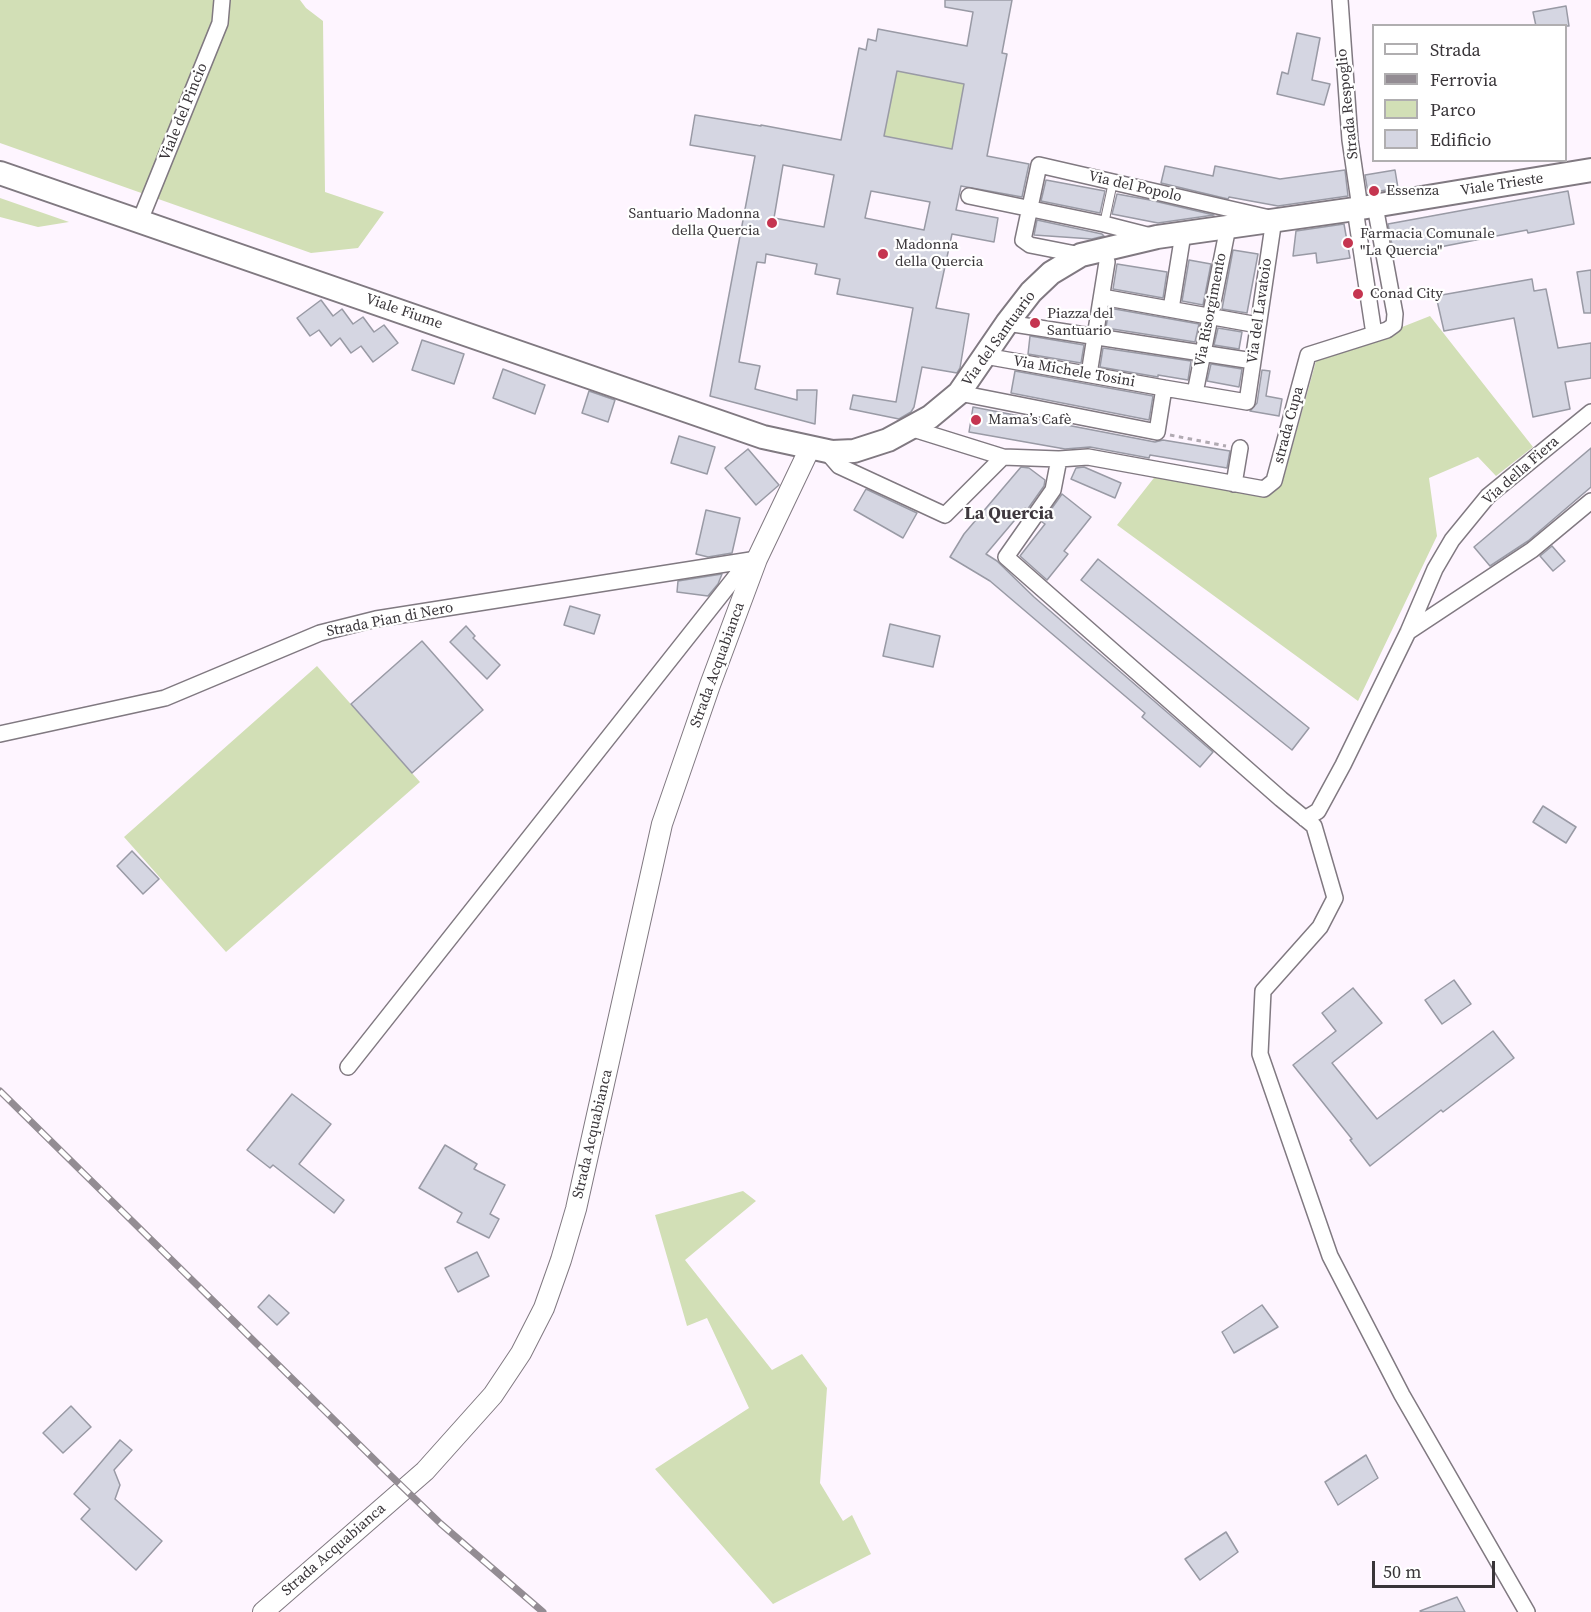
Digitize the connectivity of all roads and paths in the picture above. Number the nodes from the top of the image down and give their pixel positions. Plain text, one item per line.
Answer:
1 (222, 0) edge
2 (1340, 0) edge
3 (1591, 170) edge
4 (0, 173) edge
5 (1113, 182) junction
6 (969, 196) dead end
7 (1030, 208) junction
8 (1363, 208) junction
9 (1274, 219) junction
10 (138, 223) junction
11 (1104, 224) junction
12 (1231, 226) junction
13 (1183, 234) junction
14 (1157, 237) junction
15 (1103, 249) junction
16 (1081, 255) junction
17 (1102, 297) junction
18 (1171, 309) junction
19 (1209, 316) junction
20 (1007, 323) junction
21 (1258, 325) junction
22 (1374, 334) junction
23 (1095, 337) junction
24 (1202, 353) junction
25 (985, 356) junction
26 (1253, 361) junction
27 (1089, 374) junction
28 (1164, 388) junction
29 (959, 393) junction
30 (1196, 393) junction
31 (1247, 402) joint
32 (1591, 412) edge
33 (910, 428) junction
34 (1157, 432) junction
35 (1240, 448) joint
36 (818, 450) junction
37 (1003, 457) junction
38 (1059, 459) junction
39 (1234, 484) junction
40 (1591, 501) edge
41 (757, 559) junction
42 (1408, 632) junction
43 (0, 734) edge
44 (1305, 819) junction
45 (348, 1067) dead end
46 (263, 1612) edge
47 (1527, 1612) edge

1 - 10 street, Viale del Pincio
2 - 8 street, Strada Respoglio
3 - 8 main road, Viale Trieste
4 - 10 main road, Viale Fiume
5 - 7 street, Via del Popolo
5 - 9 street, Via del Popolo
5 - 11 lane
6 - 7 street, Via del Santuario
7 - 11 street, Via del Santuario
7 - 16 street
8 - 9 main road, Viale Trieste
8 - 22 street
8 - 22 street
9 - 12 main road, Viale Trieste
9 - 21 street, Via del Lavatoio
10 - 36 main road, Viale Fiume
11 - 14 street, Via del Santuario
12 - 13 main road, Via del Santuario
12 - 19 street, Via Risorgimento
13 - 14 main road, Via del Santuario
13 - 18 street
14 - 15 main road, Via del Santuario
15 - 16 main road, Via del Santuario
15 - 17 street
16 - 20 main road, Via del Santuario
17 - 18 street
17 - 23 street
18 - 19 street
19 - 21 street
19 - 24 street, Via Risorgimento
20 - 23 street
20 - 25 main road, Via del Santuario
21 - 26 street, Via del Lavatoio
22 - 39 street, strada Cupa
23 - 24 street
23 - 27 street
24 - 26 street
24 - 30 street, Via Risorgimento
25 - 27 street, Via Michele Tosini
25 - 29 main road, Via del Santuario
26 - 31 street, Via del Lavatoio
27 - 28 street, Via Michele Tosini
28 - 30 street, Via Michele Tosini
28 - 34 street
29 - 33 main road, Via del Santuario
29 - 34 street
30 - 31 street, Via Michele Tosini
32 - 42 street, Via della Fiera
33 - 36 main road, Via del Santuario
33 - 37 street, strada Cupa
34 - 35 path
35 - 39 street
36 - 37 street
36 - 41 street, Strada Acquabianca
37 - 38 street, strada Cupa
38 - 39 street, strada Cupa
38 - 44 street
40 - 42 street
41 - 43 street, Strada Pian di Nero
41 - 45 street, Strada Acquabianca
41 - 46 street, Strada Acquabianca
42 - 44 street, Via della Fiera
44 - 47 street

